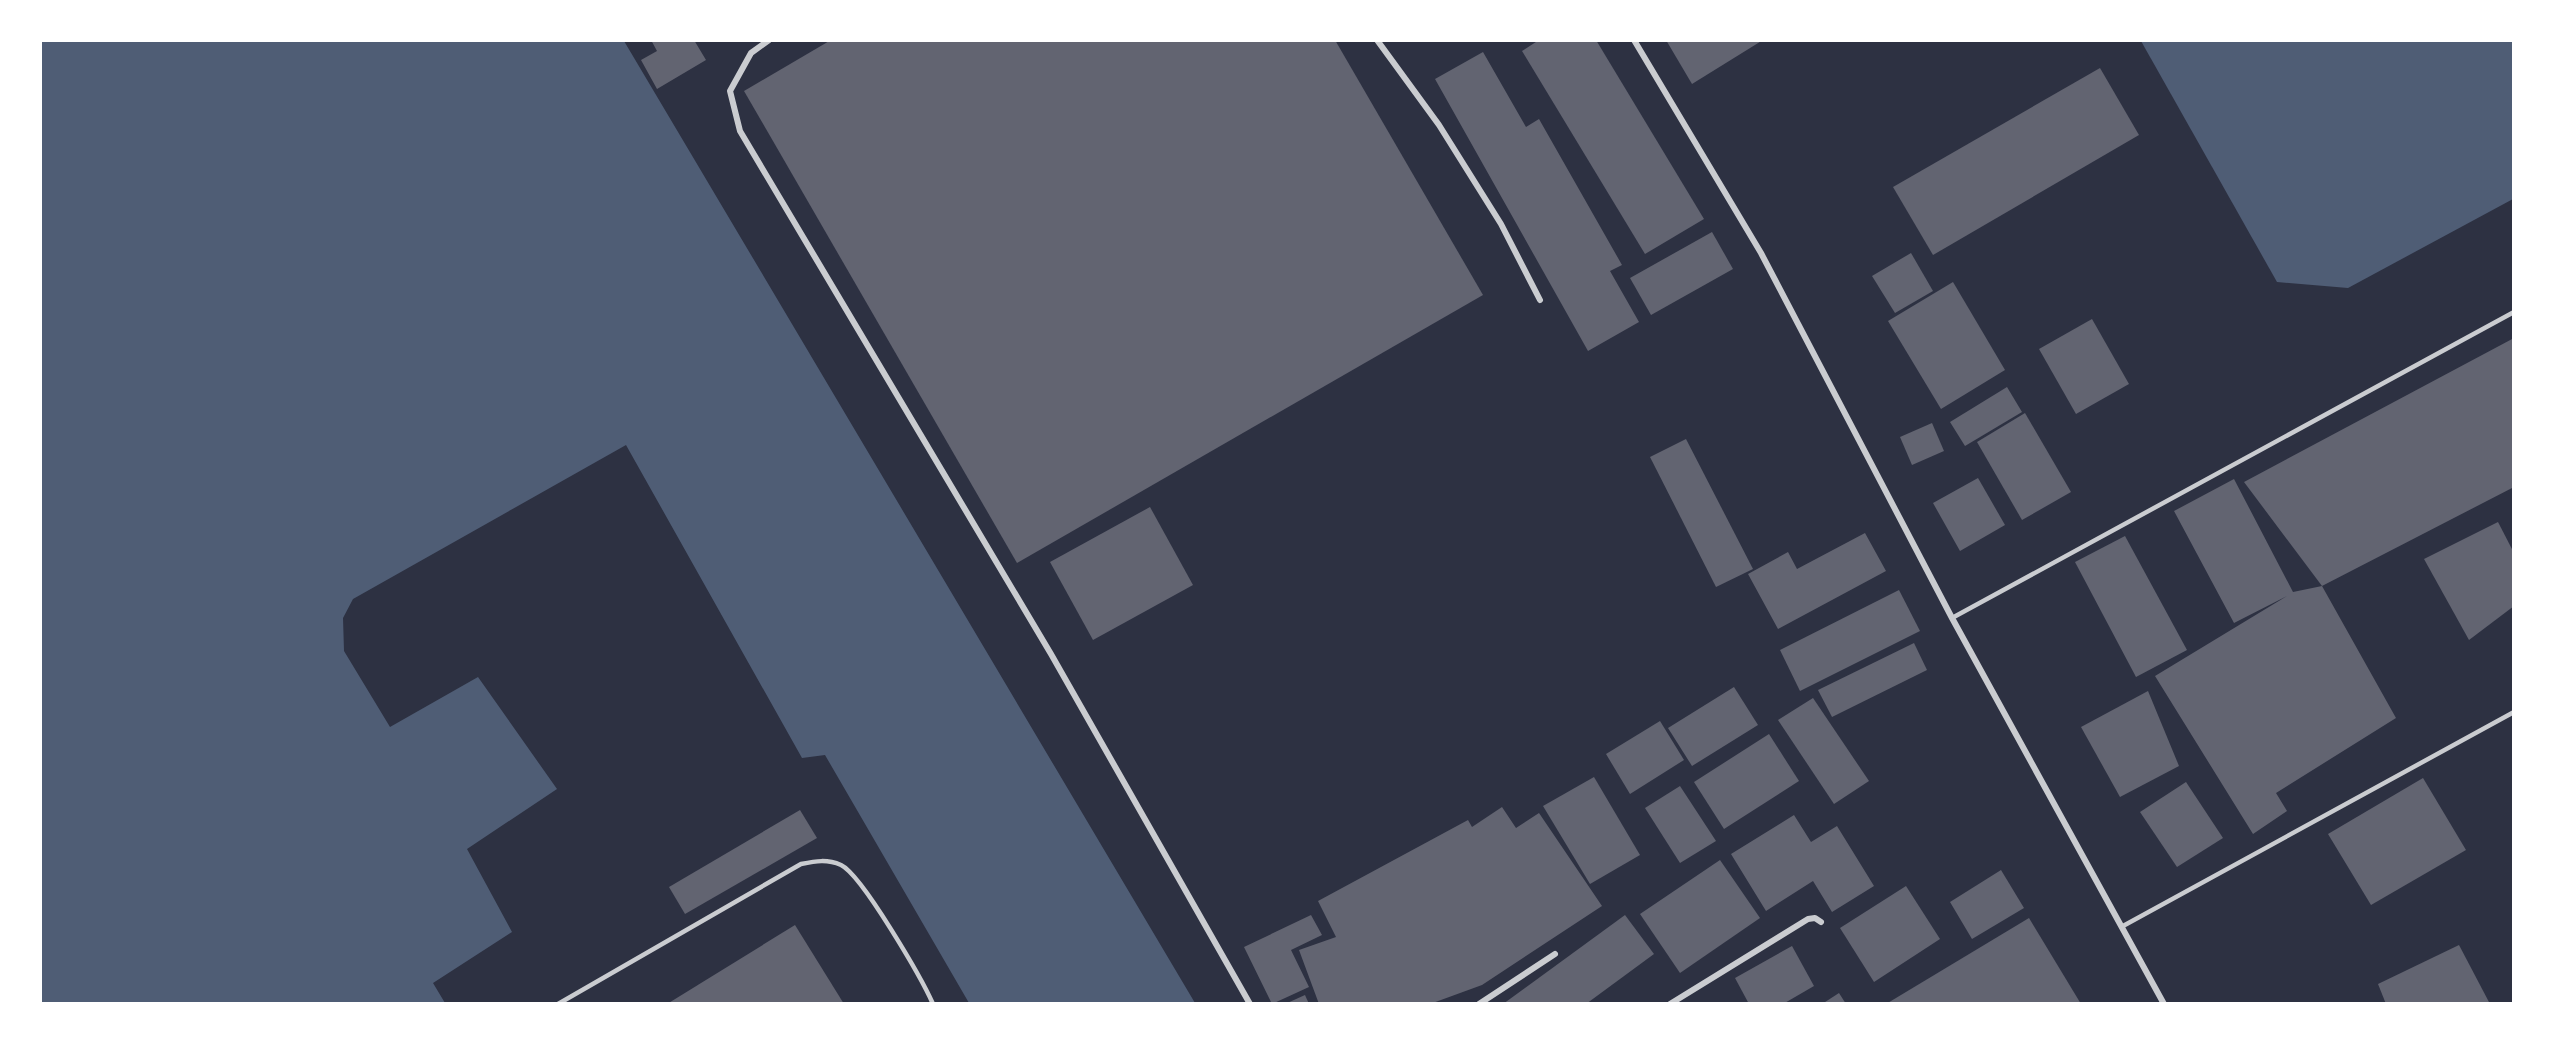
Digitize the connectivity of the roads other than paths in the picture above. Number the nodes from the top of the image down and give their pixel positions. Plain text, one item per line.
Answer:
1 (769, 40) edge
2 (1377, 40) edge
3 (1634, 40) edge
4 (1540, 300) dead end
5 (2514, 312) edge
6 (1952, 618) junction
7 (2514, 712) edge
8 (1821, 922) dead end
9 (2123, 926) junction
10 (1555, 954) dead end
11 (558, 1004) edge
12 (933, 1004) edge
13 (1251, 1004) edge
14 (1479, 1004) edge
15 (1670, 1004) edge
16 (2164, 1004) edge

1 - 13 street
2 - 4 street
3 - 6 street
5 - 6 lane
6 - 9 street
7 - 9 lane
8 - 15 street
9 - 16 street
10 - 14 street
11 - 12 lane

